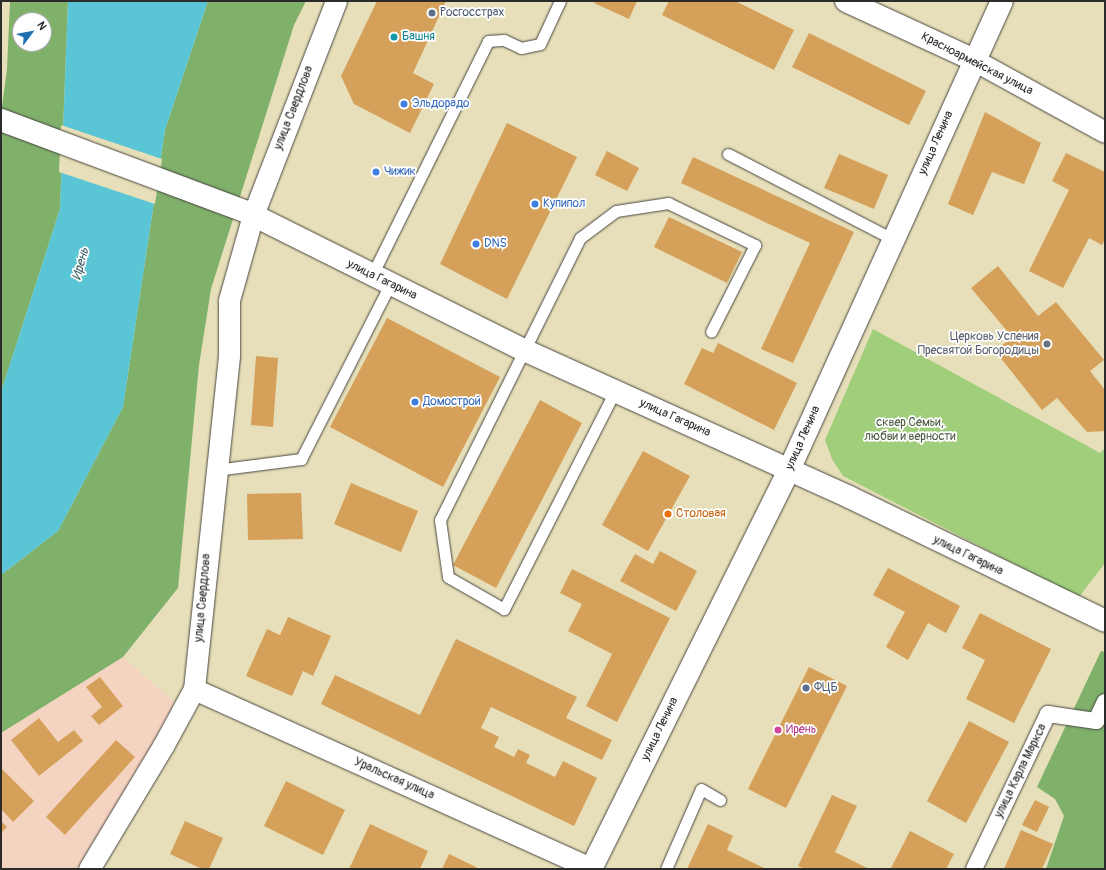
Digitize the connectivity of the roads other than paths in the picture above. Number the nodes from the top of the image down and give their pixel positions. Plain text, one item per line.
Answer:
1 (336, 1) edge
2 (560, 1) edge
3 (846, 1) edge
4 (1002, 1) edge
5 (974, 60) junction
6 (1, 120) edge
7 (1105, 132) edge
8 (728, 154) dead end
9 (250, 213) junction
10 (893, 239) junction
11 (381, 280) junction
12 (711, 332) dead end
13 (524, 350) junction
14 (615, 391) junction
15 (215, 470) junction
16 (789, 470) junction
17 (1103, 620) edge
18 (194, 689) junction
19 (1105, 702) edge
20 (720, 800) dead end
21 (89, 869) edge
22 (592, 869) edge
23 (666, 869) edge
24 (974, 869) edge

1 - 9 street, улица Свердлова
2 - 11 lane
3 - 5 main road, Красноармейская улица
4 - 5 main road, улица Ленина
5 - 7 street, Красноармейская улица
5 - 10 main road, улица Ленина
6 - 9 main road, улица Гагарина
8 - 10 lane
9 - 11 main road, улица Гагарина
9 - 15 street, улица Свердлова
10 - 16 main road, улица Ленина
11 - 13 main road, улица Гагарина
11 - 15 lane
12 - 13 lane
13 - 14 main road, улица Гагарина
13 - 14 lane
14 - 16 main road, улица Гагарина
15 - 18 street, улица Свердлова
16 - 17 main road, улица Гагарина
16 - 22 main road, улица Ленина
18 - 21 street, улица Свердлова
18 - 22 street, Уральская улица
19 - 24 street, улица Карла Маркса
20 - 23 lane

